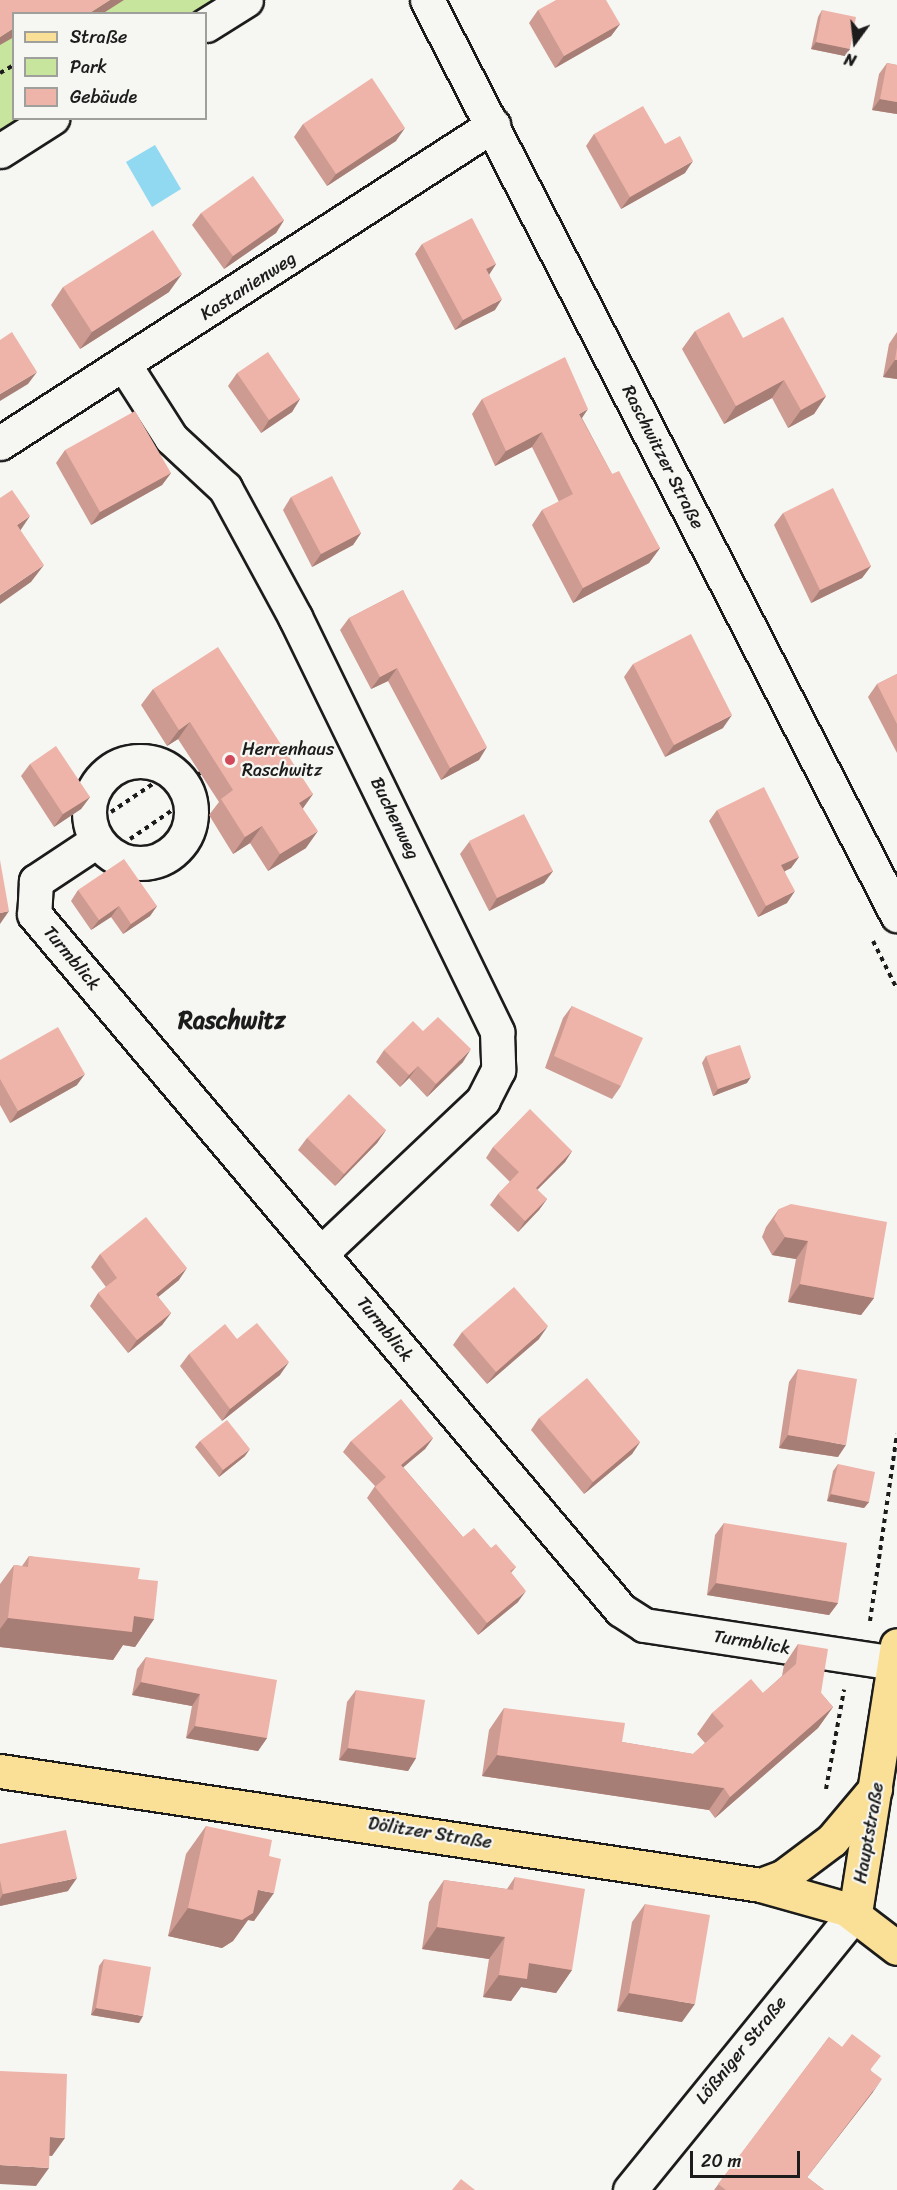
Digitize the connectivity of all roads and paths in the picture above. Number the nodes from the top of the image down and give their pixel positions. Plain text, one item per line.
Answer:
1 (246, 0) edge
2 (427, 0) edge
3 (207, 24) edge
4 (49, 120) edge
5 (493, 124) junction
6 (0, 151) edge
7 (125, 366) junction
8 (0, 443) edge
9 (186, 781) junction
10 (97, 841) junction
11 (897, 915) edge
12 (322, 1252) junction
13 (897, 1434) edge
14 (862, 1629) dead end
15 (896, 1654) edge
16 (847, 1678) dead end
17 (0, 1771) edge
18 (879, 1782) junction
19 (824, 1802) dead end
20 (761, 1885) junction
21 (855, 1913) junction
22 (897, 1948) edge
23 (630, 2190) edge

1 - 3 street
2 - 5 street, Raschwitzer Straße
4 - 6 street
5 - 7 street, Kastanienweg
5 - 11 street, Raschwitzer Straße
7 - 8 street, Kastanienweg
7 - 12 street, Buchenweg
9 - 10 path
9 - 10 path
9 - 10 street
9 - 10 street
10 - 12 street, Turmblick
12 - 15 street, Turmblick
13 - 14 path
15 - 18 main road, Hauptstraße
16 - 19 path
17 - 20 main road, Dölitzer Straße
18 - 20 main road
18 - 21 main road, Hauptstraße
20 - 21 main road, Dölitzer Straße
21 - 22 main road
21 - 23 street, Lößniger Straße

